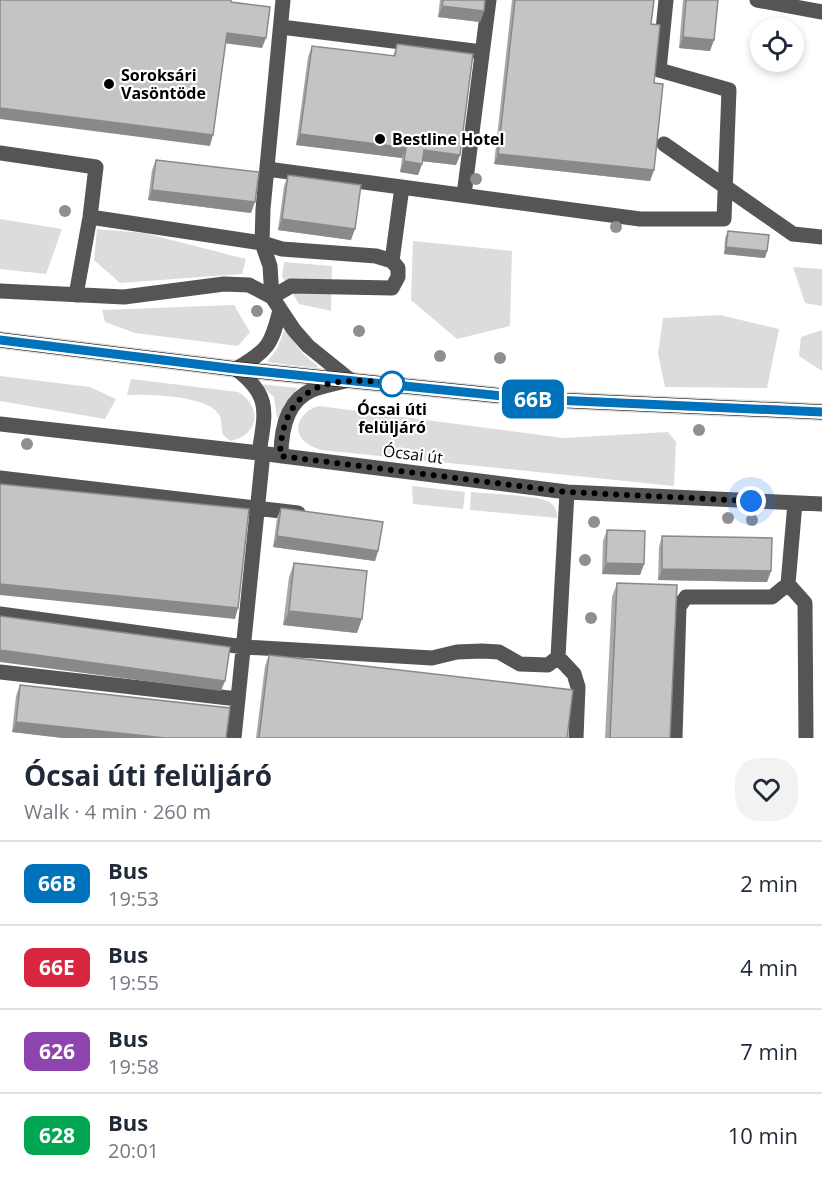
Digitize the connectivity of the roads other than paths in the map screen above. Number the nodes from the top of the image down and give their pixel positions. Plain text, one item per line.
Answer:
1 (283, 0) edge
2 (489, 0) edge
3 (666, 0) edge
4 (757, 0) edge
5 (822, 12) edge
6 (281, 27) junction
7 (482, 52) junction
8 (664, 144) dead end
9 (0, 153) edge
10 (267, 169) junction
11 (725, 186) junction
12 (402, 187) junction
13 (464, 195) junction
14 (90, 217) junction
15 (822, 237) edge
16 (262, 243) junction
17 (392, 261) junction
18 (0, 291) edge
19 (76, 295) junction
20 (276, 303) junction
21 (0, 340) edge
22 (236, 369) junction
23 (349, 379) junction
24 (822, 412) edge
25 (0, 423) edge
26 (261, 453) junction
27 (280, 456) junction
28 (0, 478) edge
29 (567, 492) junction
30 (795, 503) junction
31 (822, 504) edge
32 (258, 507) junction
33 (304, 514) edge
34 (788, 584) junction
35 (0, 614) edge
36 (244, 647) junction
37 (558, 657) junction
38 (0, 672) edge
39 (238, 699) junction
40 (234, 738) edge
41 (576, 738) edge
42 (675, 738) edge
43 (806, 738) edge

1 - 6 lane
2 - 7 lane
3 - 11 lane
4 - 5 lane
6 - 7 lane
6 - 10 lane
7 - 13 lane
8 - 11 lane
9 - 14 lane
10 - 12 lane
10 - 16 lane
11 - 13 lane
11 - 15 lane
12 - 13 lane
12 - 17 lane
14 - 16 lane
14 - 19 lane
16 - 17 lane
16 - 20 lane
17 - 20 lane
18 - 19 lane
19 - 20 lane
20 - 22 lane
20 - 23 lane
21 - 22 main road
22 - 23 main road
22 - 26 lane
23 - 24 main road
23 - 27 lane
25 - 26 lane, Ócsai út
26 - 27 lane, Ócsai út
26 - 32 lane
27 - 29 lane, Ócsai út
28 - 32 lane
29 - 30 lane, Ócsai út
29 - 37 lane
30 - 31 lane, Ócsai út
30 - 34 lane
32 - 33 lane
32 - 36 lane
34 - 42 lane
34 - 43 lane
35 - 36 lane
36 - 37 lane
36 - 39 lane
37 - 41 lane
38 - 39 lane
39 - 40 lane

